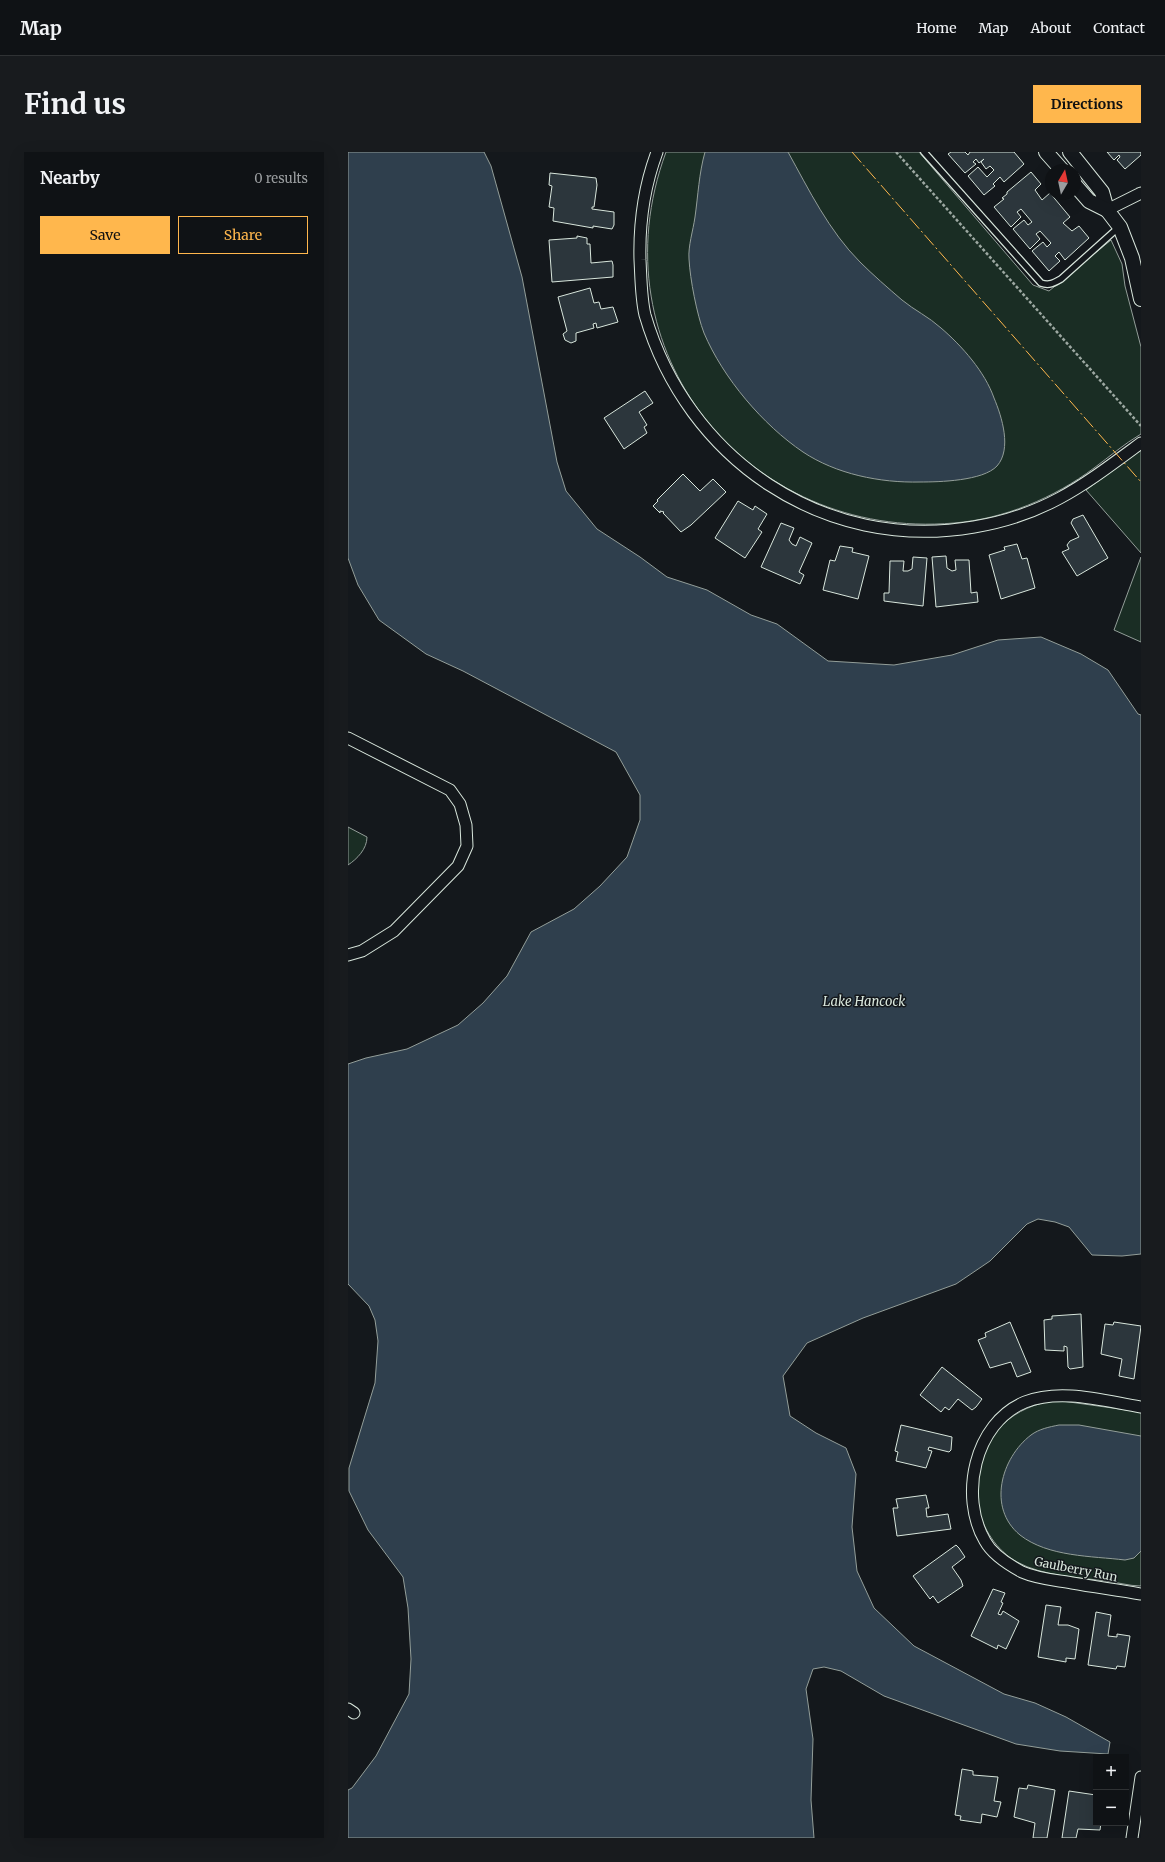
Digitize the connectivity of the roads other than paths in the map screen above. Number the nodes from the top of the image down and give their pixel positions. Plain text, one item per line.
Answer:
1 (657, 152) edge
2 (924, 152) edge
3 (1046, 152) edge
4 (1070, 152) edge
5 (1057, 164) edge
6 (1081, 192) edge
7 (1141, 193) edge
8 (1107, 210) junction
9 (1120, 227) junction
10 (1141, 299) edge
11 (1141, 443) edge
12 (348, 738) edge
13 (348, 956) edge
14 (1141, 1407) edge
15 (1141, 1594) edge
16 (1141, 1777) edge
17 (1132, 1838) edge

1 - 11 street
2 - 9 lane
3 - 5 street
4 - 8 street
6 - 8 street
7 - 8 street
8 - 9 street
9 - 10 street
12 - 13 street
14 - 15 street, Gaulberry Run
16 - 17 street

